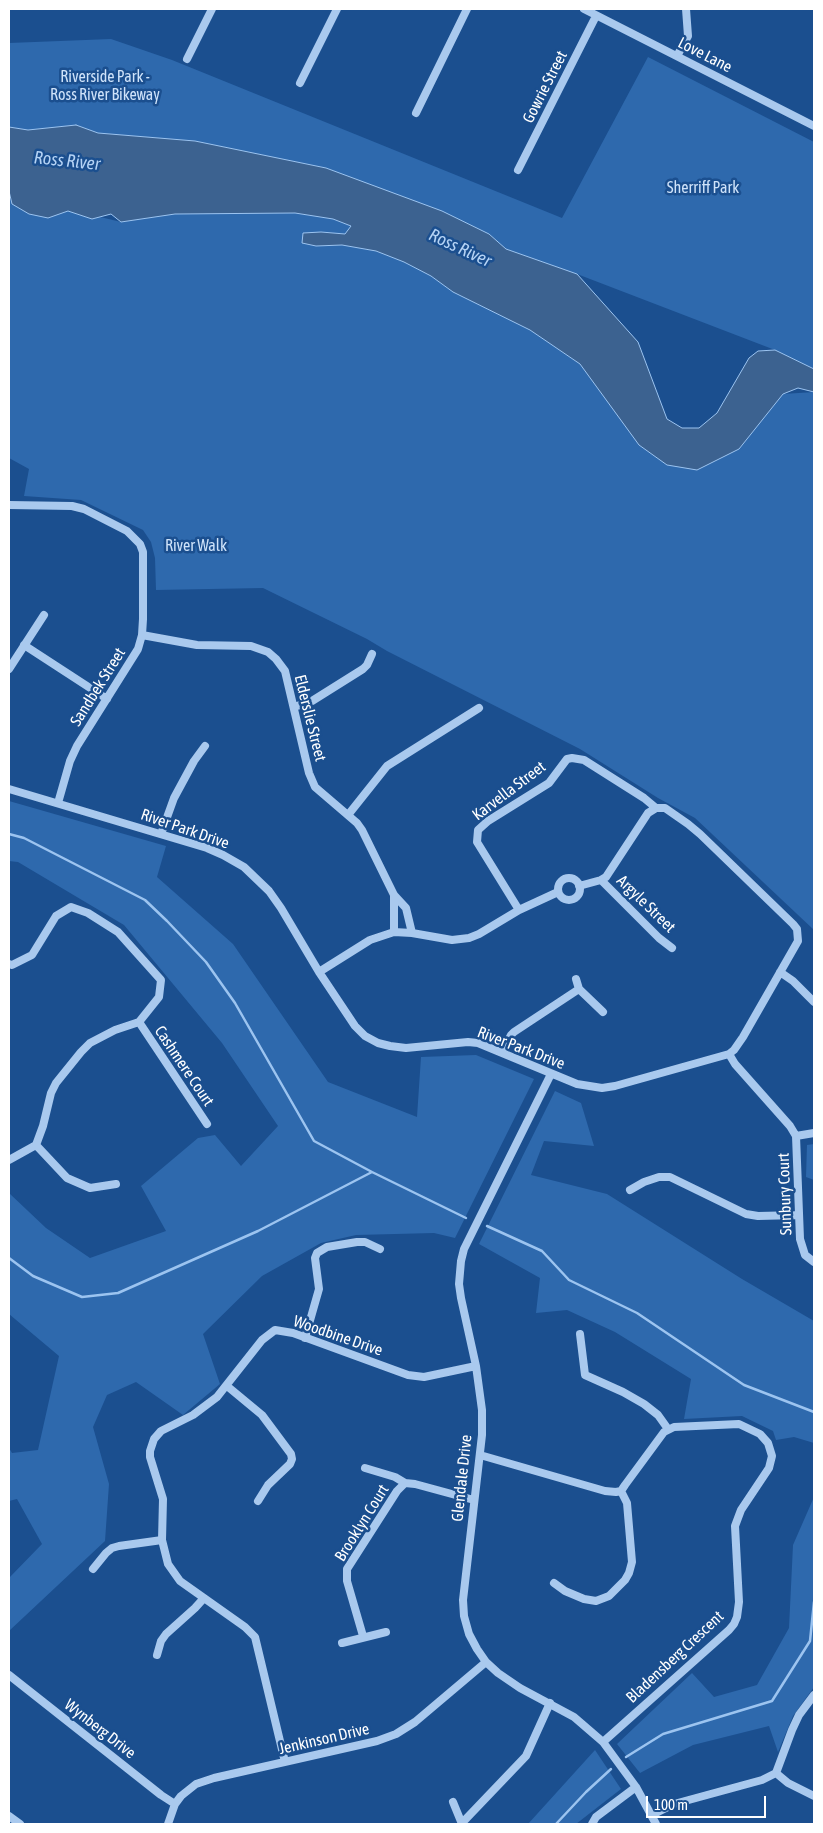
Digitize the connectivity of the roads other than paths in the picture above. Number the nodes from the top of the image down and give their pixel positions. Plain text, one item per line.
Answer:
1 (212, 9) edge
2 (338, 9) edge
3 (467, 9) edge
4 (584, 9) edge
5 (686, 9) edge
6 (596, 16) junction
7 (677, 56) junction
8 (187, 59) dead end
9 (300, 83) dead end
10 (416, 113) dead end
11 (814, 126) edge
12 (518, 170) dead end
13 (9, 505) edge
14 (44, 615) dead end
15 (142, 635) junction
16 (24, 645) junction
17 (372, 654) dead end
18 (9, 669) edge
19 (107, 699) junction
20 (294, 707) junction
21 (479, 708) dead end
22 (205, 746) dead end
23 (9, 789) edge
24 (58, 803) junction
25 (656, 808) junction
26 (348, 815) junction
27 (161, 834) junction
28 (601, 880) junction
29 (579, 886) junction
30 (558, 892) junction
31 (394, 895) junction
32 (519, 910) junction
33 (394, 932) junction
34 (412, 933) junction
35 (672, 948) dead end
36 (9, 964) edge
37 (319, 972) junction
38 (780, 972) junction
39 (576, 979) dead end
40 (578, 989) junction
41 (814, 1002) edge
42 (602, 1012) dead end
43 (139, 1022) junction
44 (502, 1053) junction
45 (729, 1054) junction
46 (551, 1074) junction
47 (207, 1124) dead end
48 (814, 1133) edge
49 (796, 1136) junction
50 (36, 1145) junction
51 (9, 1160) edge
52 (116, 1184) dead end
53 (630, 1190) dead end
54 (799, 1215) junction
55 (380, 1249) dead end
56 (814, 1262) edge
57 (580, 1334) dead end
58 (305, 1338) junction
59 (476, 1366) junction
60 (227, 1386) junction
61 (668, 1429) junction
62 (480, 1455) junction
63 (365, 1468) dead end
64 (405, 1483) junction
65 (621, 1491) junction
66 (474, 1500) junction
67 (258, 1501) dead end
68 (162, 1540) junction
69 (93, 1569) dead end
70 (554, 1583) dead end
71 (204, 1598) junction
72 (386, 1632) dead end
73 (363, 1636) junction
74 (342, 1643) dead end
75 (156, 1655) dead end
76 (486, 1662) junction
77 (9, 1675) edge
78 (814, 1694) edge
79 (550, 1703) junction
80 (603, 1742) junction
81 (285, 1762) junction
82 (776, 1773) junction
83 (636, 1787) junction
84 (814, 1796) edge
85 (453, 1802) dead end
86 (175, 1804) junction
87 (652, 1815) junction
88 (9, 1816) edge
89 (20, 1824) edge
90 (168, 1824) edge
91 (462, 1824) edge
92 (592, 1824) edge
93 (656, 1824) edge

1 - 8 street
2 - 9 street
3 - 10 street
4 - 6 street, Love Lane
5 - 7 street
6 - 7 street, Love Lane
6 - 12 street, Gowrie Street
7 - 11 street, Love Lane
13 - 15 street, Sandbek Street
14 - 16 street
15 - 19 street, Sandbek Street
15 - 20 street, Elderslie Street
16 - 18 street
16 - 19 street
17 - 20 street
19 - 24 street, Sandbek Street
20 - 26 street, Elderslie Street
21 - 26 street
22 - 27 street
23 - 24 street, River Park Drive
24 - 27 street, River Park Drive
25 - 28 street
25 - 32 street, Karvella Street
25 - 38 street
26 - 31 street, Elderslie Street
27 - 37 street, River Park Drive
28 - 29 street
28 - 35 street, Argyle Street
29 - 30 street
29 - 30 street
30 - 32 street
31 - 33 street, Elderslie Street
31 - 34 street, Elderslie Street
32 - 34 street
33 - 34 street
33 - 37 street
36 - 43 street
37 - 44 street, River Park Drive
38 - 41 street
38 - 45 street
39 - 40 street
40 - 42 street
40 - 44 street
43 - 47 street, Cashmere Court
43 - 50 street
44 - 46 street, River Park Drive
45 - 46 street, River Park Drive
45 - 49 street, Sunbury Court
46 - 59 street, Glendale Drive
48 - 49 street
49 - 54 street, Sunbury Court
50 - 51 street
50 - 52 street
53 - 54 street
54 - 56 street, Sunbury Court
55 - 58 street
57 - 61 street
58 - 59 street, Woodbine Drive
58 - 60 street, Woodbine Drive
59 - 62 street, Glendale Drive
60 - 67 street
60 - 68 street, Woodbine Drive
61 - 65 street
61 - 80 street, Bladensberg Crescent
62 - 65 street
62 - 66 street, Glendale Drive
63 - 64 street, Brooklyn Court
64 - 66 street, Brooklyn Court
64 - 73 street, Brooklyn Court
65 - 70 street
66 - 76 street, Glendale Drive
68 - 69 street
68 - 71 street, Woodbine Drive
71 - 75 street
71 - 81 street, Woodbine Drive
72 - 73 street
73 - 74 street
76 - 79 street, Glendale Drive
76 - 81 street, Jenkinson Drive
77 - 86 street, Wynberg Drive
78 - 82 street
79 - 80 street, Glendale Drive
79 - 91 street
80 - 83 street, Glendale Drive
81 - 86 street, Jenkinson Drive
82 - 84 street
82 - 87 street
83 - 87 street, Glendale Drive
83 - 92 street
85 - 91 street
86 - 90 street, Jenkinson Drive
87 - 93 street, Glendale Drive
88 - 89 street

